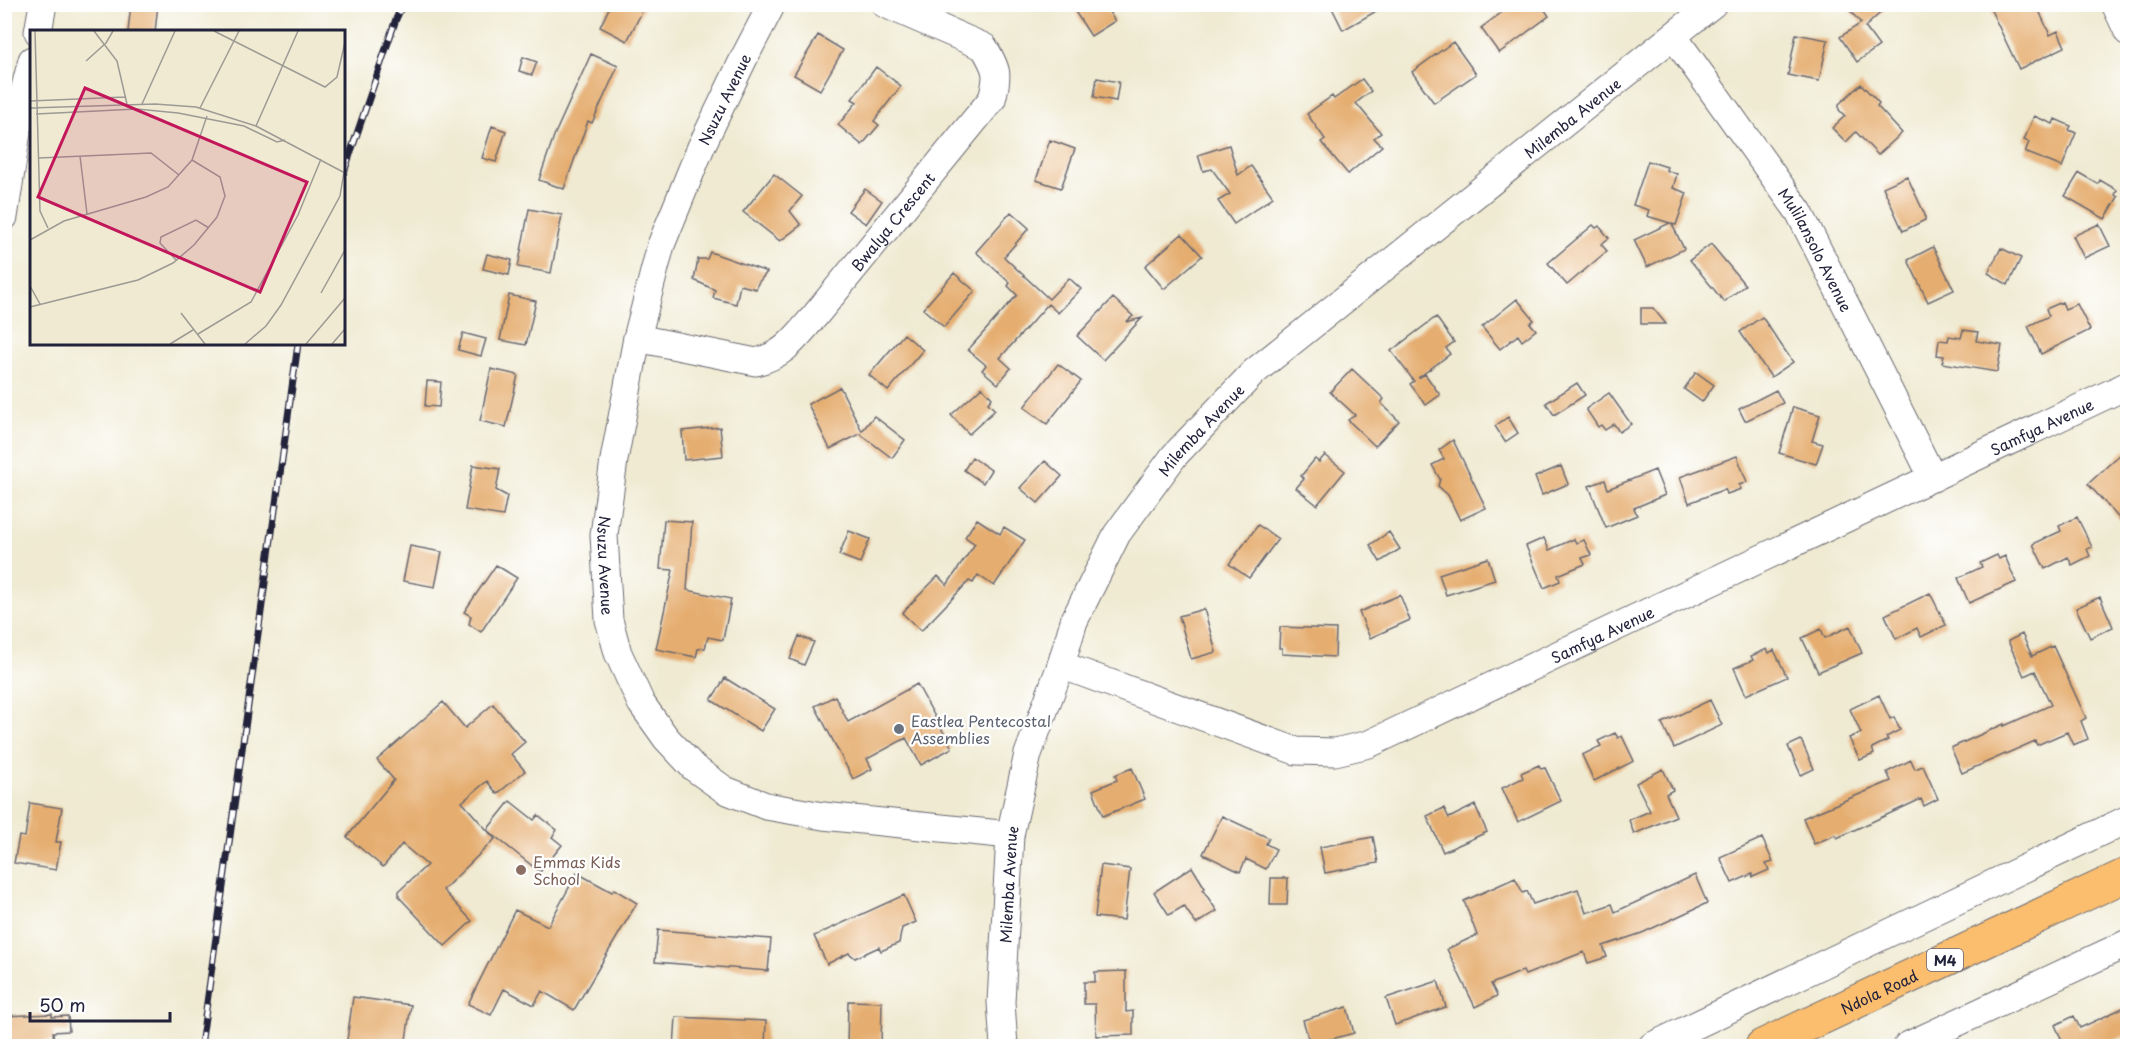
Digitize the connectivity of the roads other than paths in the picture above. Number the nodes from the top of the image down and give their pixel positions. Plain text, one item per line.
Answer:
1 (43, 4) edge
2 (772, 4) edge
3 (885, 4) edge
4 (1713, 4) edge
5 (2115, 4) edge
6 (38, 30) edge
7 (2127, 32) edge
8 (1674, 37) junction
9 (30, 68) edge
10 (4, 217) edge
11 (637, 338) junction
12 (2127, 386) edge
13 (1933, 478) junction
14 (1061, 665) junction
15 (2127, 819) edge
16 (1010, 835) junction
17 (2127, 874) edge
18 (2127, 943) edge
19 (1004, 1047) edge
20 (1652, 1047) edge
21 (1761, 1047) edge
22 (1907, 1047) edge

1 - 6 street
2 - 11 street, Nsuzu Avenue
3 - 11 street, Bwalya Crescent
4 - 8 street, Milemba Avenue
5 - 7 street
8 - 13 street, Mulilansolo Avenue
8 - 14 street, Milemba Avenue
9 - 10 street
11 - 16 street, Nsuzu Avenue
12 - 13 street, Samfya Avenue
13 - 14 street, Samfya Avenue
14 - 16 street, Milemba Avenue
15 - 20 street
16 - 19 street, Milemba Avenue
17 - 21 main road, Ndola Road / M4
18 - 22 street

